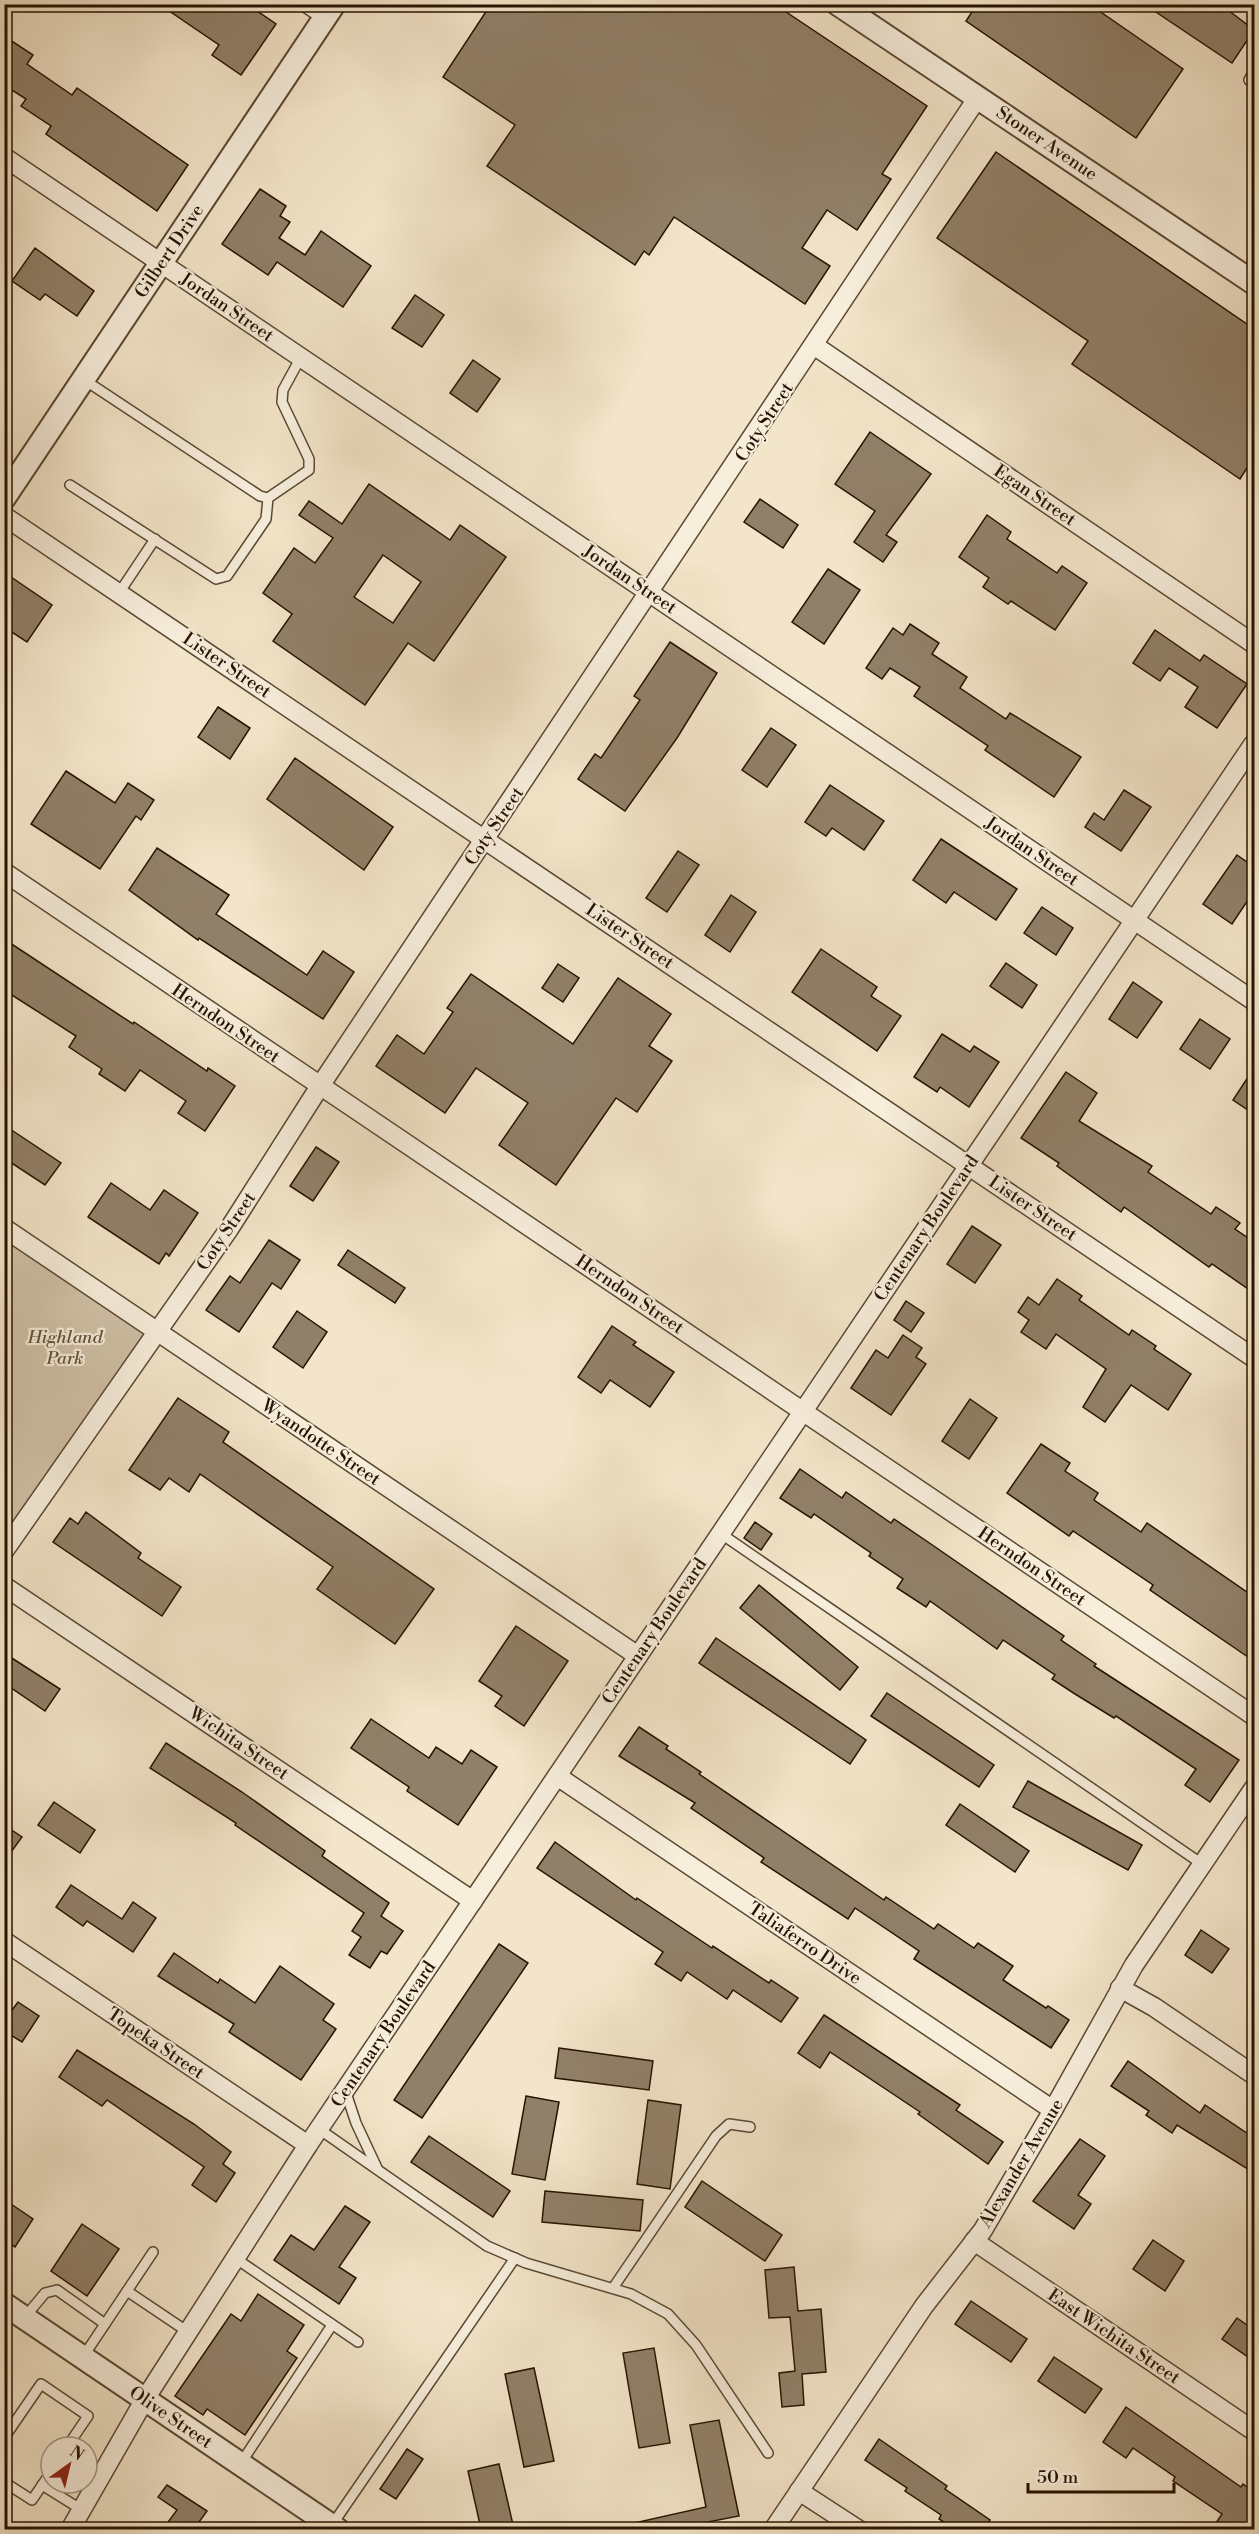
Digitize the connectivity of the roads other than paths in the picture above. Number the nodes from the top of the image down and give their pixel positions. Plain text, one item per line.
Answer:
1 (838, 4) edge
2 (323, 8) edge
3 (1254, 71) edge
4 (1254, 83) edge
5 (978, 97) junction
6 (4, 157) edge
7 (161, 262) junction
8 (1254, 283) edge
9 (814, 346) junction
10 (301, 357) junction
11 (83, 379) junction
12 (70, 485) dead end
13 (264, 497) junction
14 (4, 498) edge
15 (4, 516) edge
16 (155, 539) junction
17 (650, 592) junction
18 (120, 593) junction
19 (1254, 644) edge
20 (1254, 743) edge
21 (485, 839) junction
22 (4, 872) edge
23 (1135, 920) junction
24 (1254, 1001) edge
25 (321, 1086) junction
26 (969, 1165) junction
27 (4, 1228) edge
28 (157, 1331) junction
29 (1254, 1358) edge
30 (802, 1410) junction
31 (720, 1533) junction
32 (4, 1551) edge
33 (4, 1586) edge
34 (638, 1656) junction
35 (1254, 1716) edge
36 (557, 1776) junction
37 (1254, 1788) edge
38 (1202, 1864) junction
39 (473, 1901) junction
40 (4, 1941) edge
41 (1120, 1988) junction
42 (1254, 2075) edge
43 (345, 2090) junction
44 (1053, 2110) junction
45 (750, 2127) dead end
46 (319, 2129) junction
47 (308, 2145) junction
48 (378, 2170) junction
49 (974, 2241) junction
50 (153, 2252) dead end
51 (235, 2258) junction
52 (515, 2258) junction
53 (613, 2288) junction
54 (127, 2291) junction
55 (4, 2304) edge
56 (25, 2318) junction
57 (105, 2324) junction
58 (332, 2325) junction
59 (188, 2332) junction
60 (358, 2342) dead end
61 (83, 2357) junction
62 (145, 2399) junction
63 (1254, 2431) edge
64 (75, 2435) edge
65 (4, 2438) edge
66 (768, 2453) dead end
67 (241, 2463) junction
68 (4, 2482) edge
69 (39, 2490) edge
70 (799, 2491) junction
71 (58, 2495) edge
72 (82, 2510) junction
73 (335, 2527) edge
74 (70, 2529) edge
75 (773, 2529) edge
76 (859, 2529) edge

1 - 5 street, Stoner Avenue
2 - 7 street, Gilbert Drive
3 - 4 lane
5 - 8 street, Stoner Avenue
5 - 9 street, Coty Street
6 - 7 street, Jordan Street
7 - 10 street, Jordan Street
7 - 11 street, Gilbert Drive
9 - 17 street, Coty Street
9 - 19 street, Egan Street
10 - 13 lane
10 - 17 street, Jordan Street
11 - 13 lane
11 - 14 street, Gilbert Drive
12 - 16 lane
13 - 16 lane
15 - 18 street, Lister Street
16 - 18 lane
17 - 21 street, Coty Street
17 - 23 street, Jordan Street
18 - 21 street, Lister Street
20 - 23 street, Centenary Boulevard
21 - 25 street, Coty Street
21 - 26 street, Lister Street
22 - 25 street, Herndon Street
23 - 24 street, Jordan Street
23 - 26 street, Centenary Boulevard
25 - 28 street, Coty Street
25 - 30 street, Herndon Street
26 - 29 street, Lister Street
26 - 30 street, Centenary Boulevard
27 - 28 street, Wyandotte Street
28 - 32 street, Coty Street
28 - 34 street, Wyandotte Street
30 - 31 street, Centenary Boulevard
30 - 35 street, Herndon Street
31 - 34 street, Centenary Boulevard
31 - 38 lane
33 - 39 street, Wichita Street
34 - 36 street, Centenary Boulevard
36 - 39 street, Centenary Boulevard
36 - 44 street, Taliaferro Drive
37 - 38 street, Alexander Avenue
38 - 41 street, Alexander Avenue
39 - 43 street, Centenary Boulevard
40 - 47 street, Topeka Street
41 - 42 street
41 - 44 street, Alexander Avenue
43 - 46 street, Centenary Boulevard
43 - 48 lane
44 - 49 street, Alexander Avenue
45 - 53 lane
46 - 47 street, Centenary Boulevard
46 - 48 lane
47 - 51 street, Centenary Boulevard
48 - 52 lane
49 - 63 street, East Wichita Street
49 - 70 street, Alexander Avenue
50 - 54 lane
51 - 58 lane
51 - 59 street, Centenary Boulevard
52 - 53 lane
52 - 73 lane
53 - 66 lane
54 - 57 lane
54 - 59 lane
55 - 56 street, Olive Street
56 - 57 lane
56 - 61 street, Olive Street
57 - 61 lane
58 - 60 lane
58 - 67 lane
59 - 62 street, Centenary Boulevard
61 - 62 street, Olive Street
62 - 67 street, Olive Street
62 - 72 street, Centenary Boulevard
64 - 65 lane
67 - 73 street, Olive Street
68 - 69 lane
70 - 75 street, Alexander Avenue
70 - 76 street
71 - 72 lane
72 - 74 street, Centenary Boulevard

